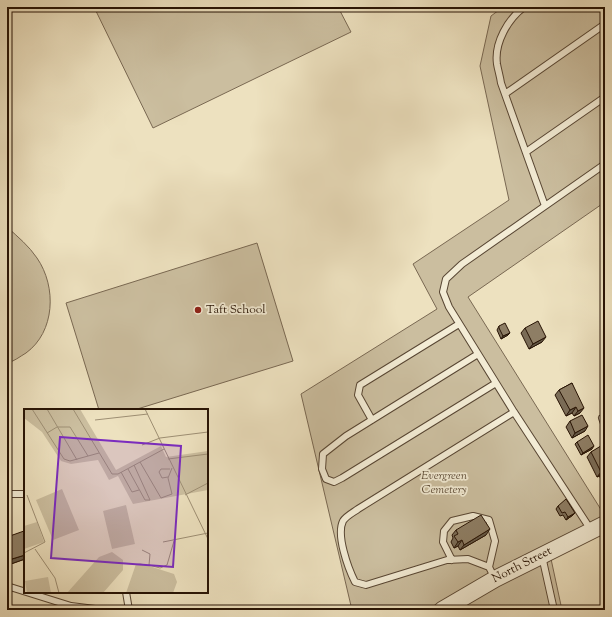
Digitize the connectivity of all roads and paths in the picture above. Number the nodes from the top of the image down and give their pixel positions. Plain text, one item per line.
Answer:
1 (524, 7) edge
2 (605, 24) edge
3 (505, 94) junction
4 (605, 97) edge
5 (526, 152) junction
6 (605, 164) edge
7 (545, 206) junction
8 (459, 324) junction
9 (478, 354) junction
10 (496, 383) junction
11 (514, 412) junction
12 (602, 418) dead end
13 (372, 420) junction
14 (605, 426) edge
15 (7, 494) edge
16 (24, 494) edge
17 (598, 527) edge
18 (542, 556) junction
19 (452, 560) junction
20 (492, 573) junction
21 (7, 586) edge
22 (24, 591) edge
23 (30, 593) edge
24 (126, 593) edge
25 (103, 610) edge
26 (129, 610) edge
27 (442, 610) edge
28 (554, 610) edge

1 - 3 lane
2 - 3 lane
3 - 5 lane
4 - 5 lane
5 - 7 lane
6 - 7 lane
7 - 8 lane
8 - 9 lane
8 - 13 lane
9 - 10 lane
9 - 13 lane
10 - 11 lane
10 - 13 lane
11 - 17 lane
11 - 19 lane
12 - 14 lane
15 - 16 lane
17 - 18 street, North Street
18 - 20 street, North Street
18 - 28 lane
19 - 20 lane
19 - 20 lane
20 - 27 street, North Street
21 - 22 lane
23 - 25 lane
24 - 26 lane

